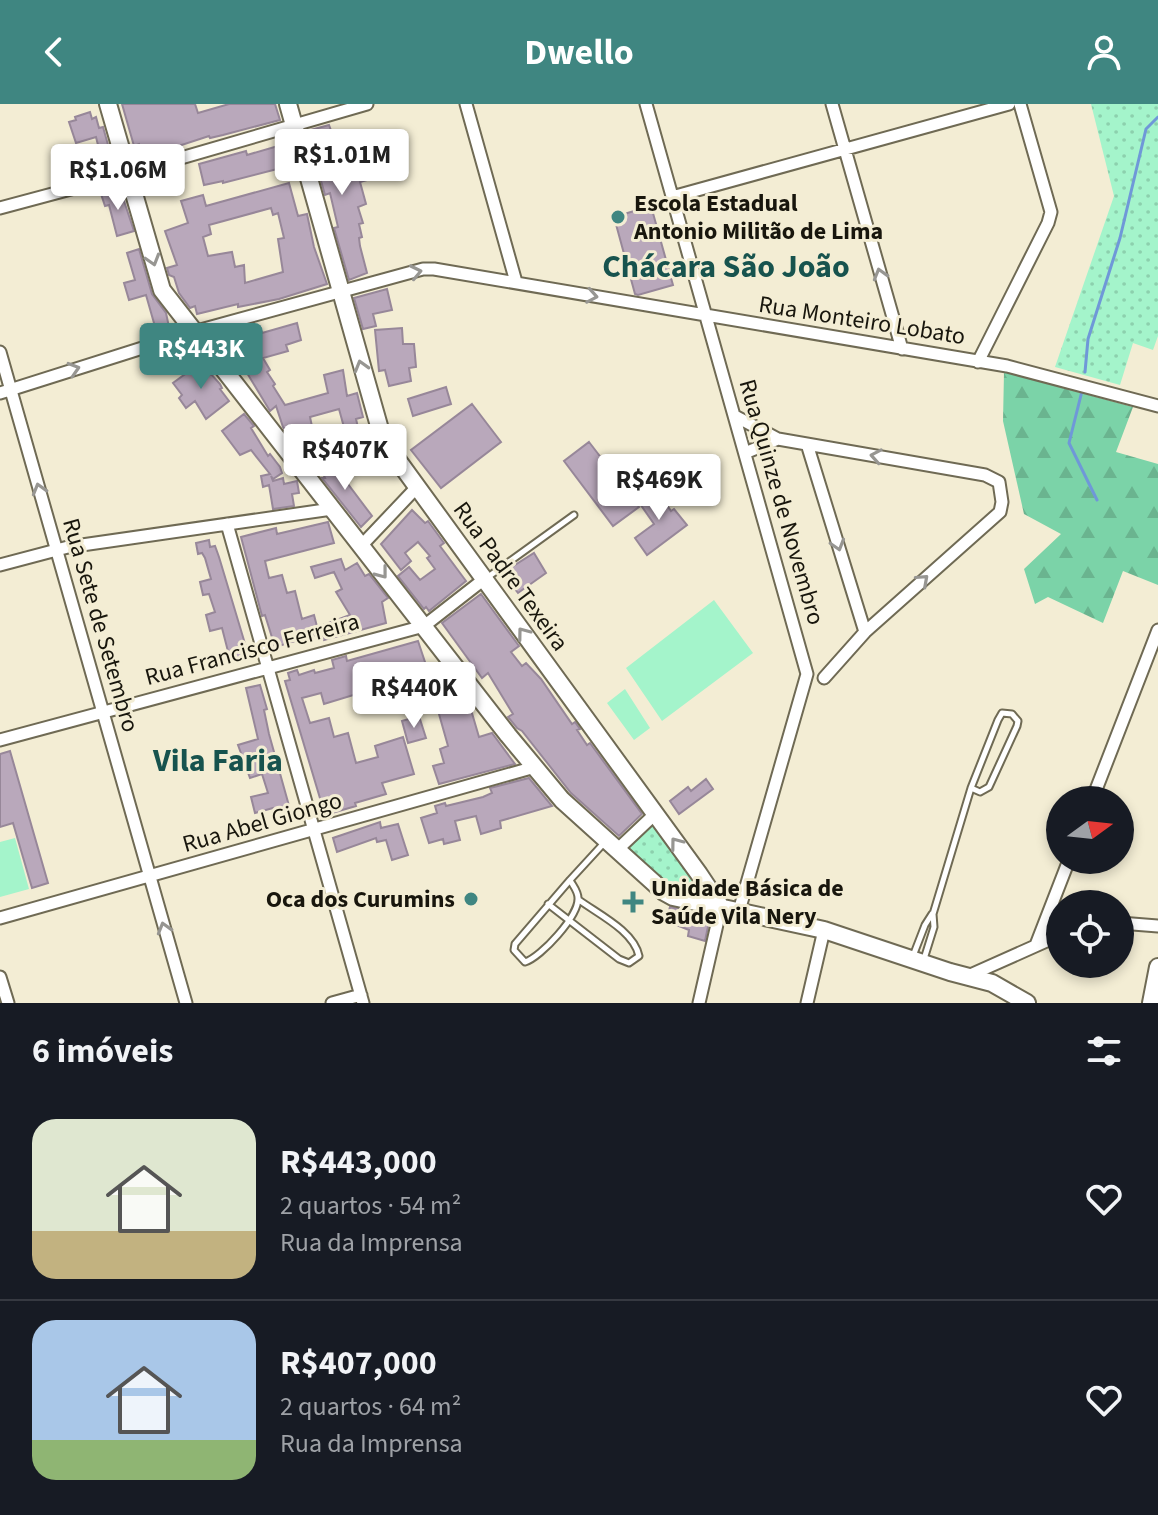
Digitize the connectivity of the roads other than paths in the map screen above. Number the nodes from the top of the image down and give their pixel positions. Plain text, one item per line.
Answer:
1 (108, 104) edge
2 (288, 104) edge
3 (367, 104) edge
4 (466, 104) edge
5 (646, 104) edge
6 (832, 104) edge
7 (1009, 104) edge
8 (1020, 104) edge
9 (294, 125) junction
10 (845, 149) junction
11 (128, 174) junction
12 (672, 197) junction
13 (0, 208) edge
14 (516, 282) junction
15 (340, 292) junction
16 (707, 317) junction
17 (193, 332) junction
18 (902, 349) junction
19 (0, 352) edge
20 (978, 362) junction
21 (6, 391) edge
22 (1158, 406) edge
23 (735, 416) junction
24 (778, 439) junction
25 (807, 444) junction
26 (745, 453) junction
27 (416, 488) junction
28 (332, 509) junction
29 (574, 515) dead end
30 (227, 524) junction
31 (361, 546) junction
32 (56, 550) junction
33 (0, 565) edge
34 (483, 580) junction
35 (424, 626) junction
36 (1158, 630) edge
37 (865, 632) junction
38 (266, 667) junction
39 (824, 678) dead end
40 (104, 712) junction
41 (0, 740) edge
42 (535, 767) junction
43 (1097, 786) edge
44 (971, 788) junction
45 (655, 814) junction
46 (313, 830) junction
47 (612, 844) junction
48 (699, 874) junction
49 (1064, 874) edge
50 (149, 876) junction
51 (570, 880) junction
52 (679, 898) junction
53 (579, 900) junction
54 (548, 904) junction
55 (721, 907) junction
56 (739, 911) junction
57 (933, 914) junction
58 (0, 918) edge
59 (567, 921) junction
60 (1134, 924) edge
61 (1158, 926) edge
62 (824, 930) junction
63 (1046, 941) edge
64 (1036, 945) junction
65 (917, 961) junction
66 (1158, 967) edge
67 (968, 976) junction
68 (0, 977) edge
69 (362, 999) edge
70 (1154, 999) edge
71 (8, 1003) edge
72 (186, 1003) edge
73 (332, 1003) edge
74 (699, 1003) edge
75 (807, 1003) edge
76 (1027, 1003) edge

1 - 11 main road
2 - 9 main road, Rua Padre Texeira
3 - 9 street
4 - 14 street
5 - 12 street, Rua Quinze de Novembro
6 - 10 street
7 - 10 street
8 - 20 street
9 - 11 street
9 - 15 main road, Rua Padre Texeira
10 - 12 street
18 -> 10 street
11 - 13 street
11 -> 17 main road
12 - 16 street, Rua Quinze de Novembro
15 -> 14 street, Rua Monteiro Lobato
14 -> 16 street, Rua Monteiro Lobato
15 - 17 street, Rua Monteiro Lobato
27 -> 15 main road, Rua Padre Texeira
16 - 18 street, Rua Monteiro Lobato
16 - 23 street, Rua Quinze de Novembro
21 -> 17 street, Rua Monteiro Lobato
17 - 28 main road
18 - 20 street, Rua Monteiro Lobato
19 - 21 street, Rua Sete de Setembro
20 - 22 street, Rua Monteiro Lobato
32 -> 21 street, Rua Sete de Setembro
23 - 24 street
23 - 26 street, Rua Quinze de Novembro
24 - 25 street
24 - 26 street
25 -> 37 street
37 -> 25 street
26 - 56 street, Rua Quinze de Novembro
27 - 31 street
27 - 34 main road, Rua Padre Texeira
28 - 30 street
28 - 31 main road
29 - 34 lane
30 - 32 street
30 - 38 street
31 -> 35 main road
32 - 33 street
32 - 40 street, Rua Sete de Setembro
34 - 35 street
45 -> 34 main road, Rua Padre Texeira
35 - 38 street, Rua Francisco Ferreira
35 - 42 main road
36 - 43 street
37 - 39 street
38 - 40 street, Rua Francisco Ferreira
38 - 46 street
40 - 41 street, Rua Francisco Ferreira
40 - 50 street, Rua Sete de Setembro
42 - 46 street, Rua Abel Giongo
42 - 47 main road
44 - 44 lane
44 - 57 lane
45 - 47 street
48 -> 45 main road, Rua Padre Texeira
46 - 50 street, Rua Abel Giongo
46 - 69 street
47 - 51 lane
47 - 52 main road
48 - 52 main road
48 - 55 main road, Rua Padre Texeira
49 - 64 street
50 - 58 street, Rua Abel Giongo
72 -> 50 street, Rua Sete de Setembro
51 - 53 lane
51 - 54 lane
52 - 55 main road
53 - 59 lane
53 - 59 lane
54 - 59 lane
54 - 59 lane
55 - 56 main road
55 - 74 street
56 - 62 main road
57 - 65 lane
57 - 65 lane
60 - 61 street
62 - 65 main road
62 - 75 street
63 - 64 street
64 - 67 street
65 - 67 main road
66 - 70 main road
67 - 76 main road
68 - 71 street
69 - 73 street

